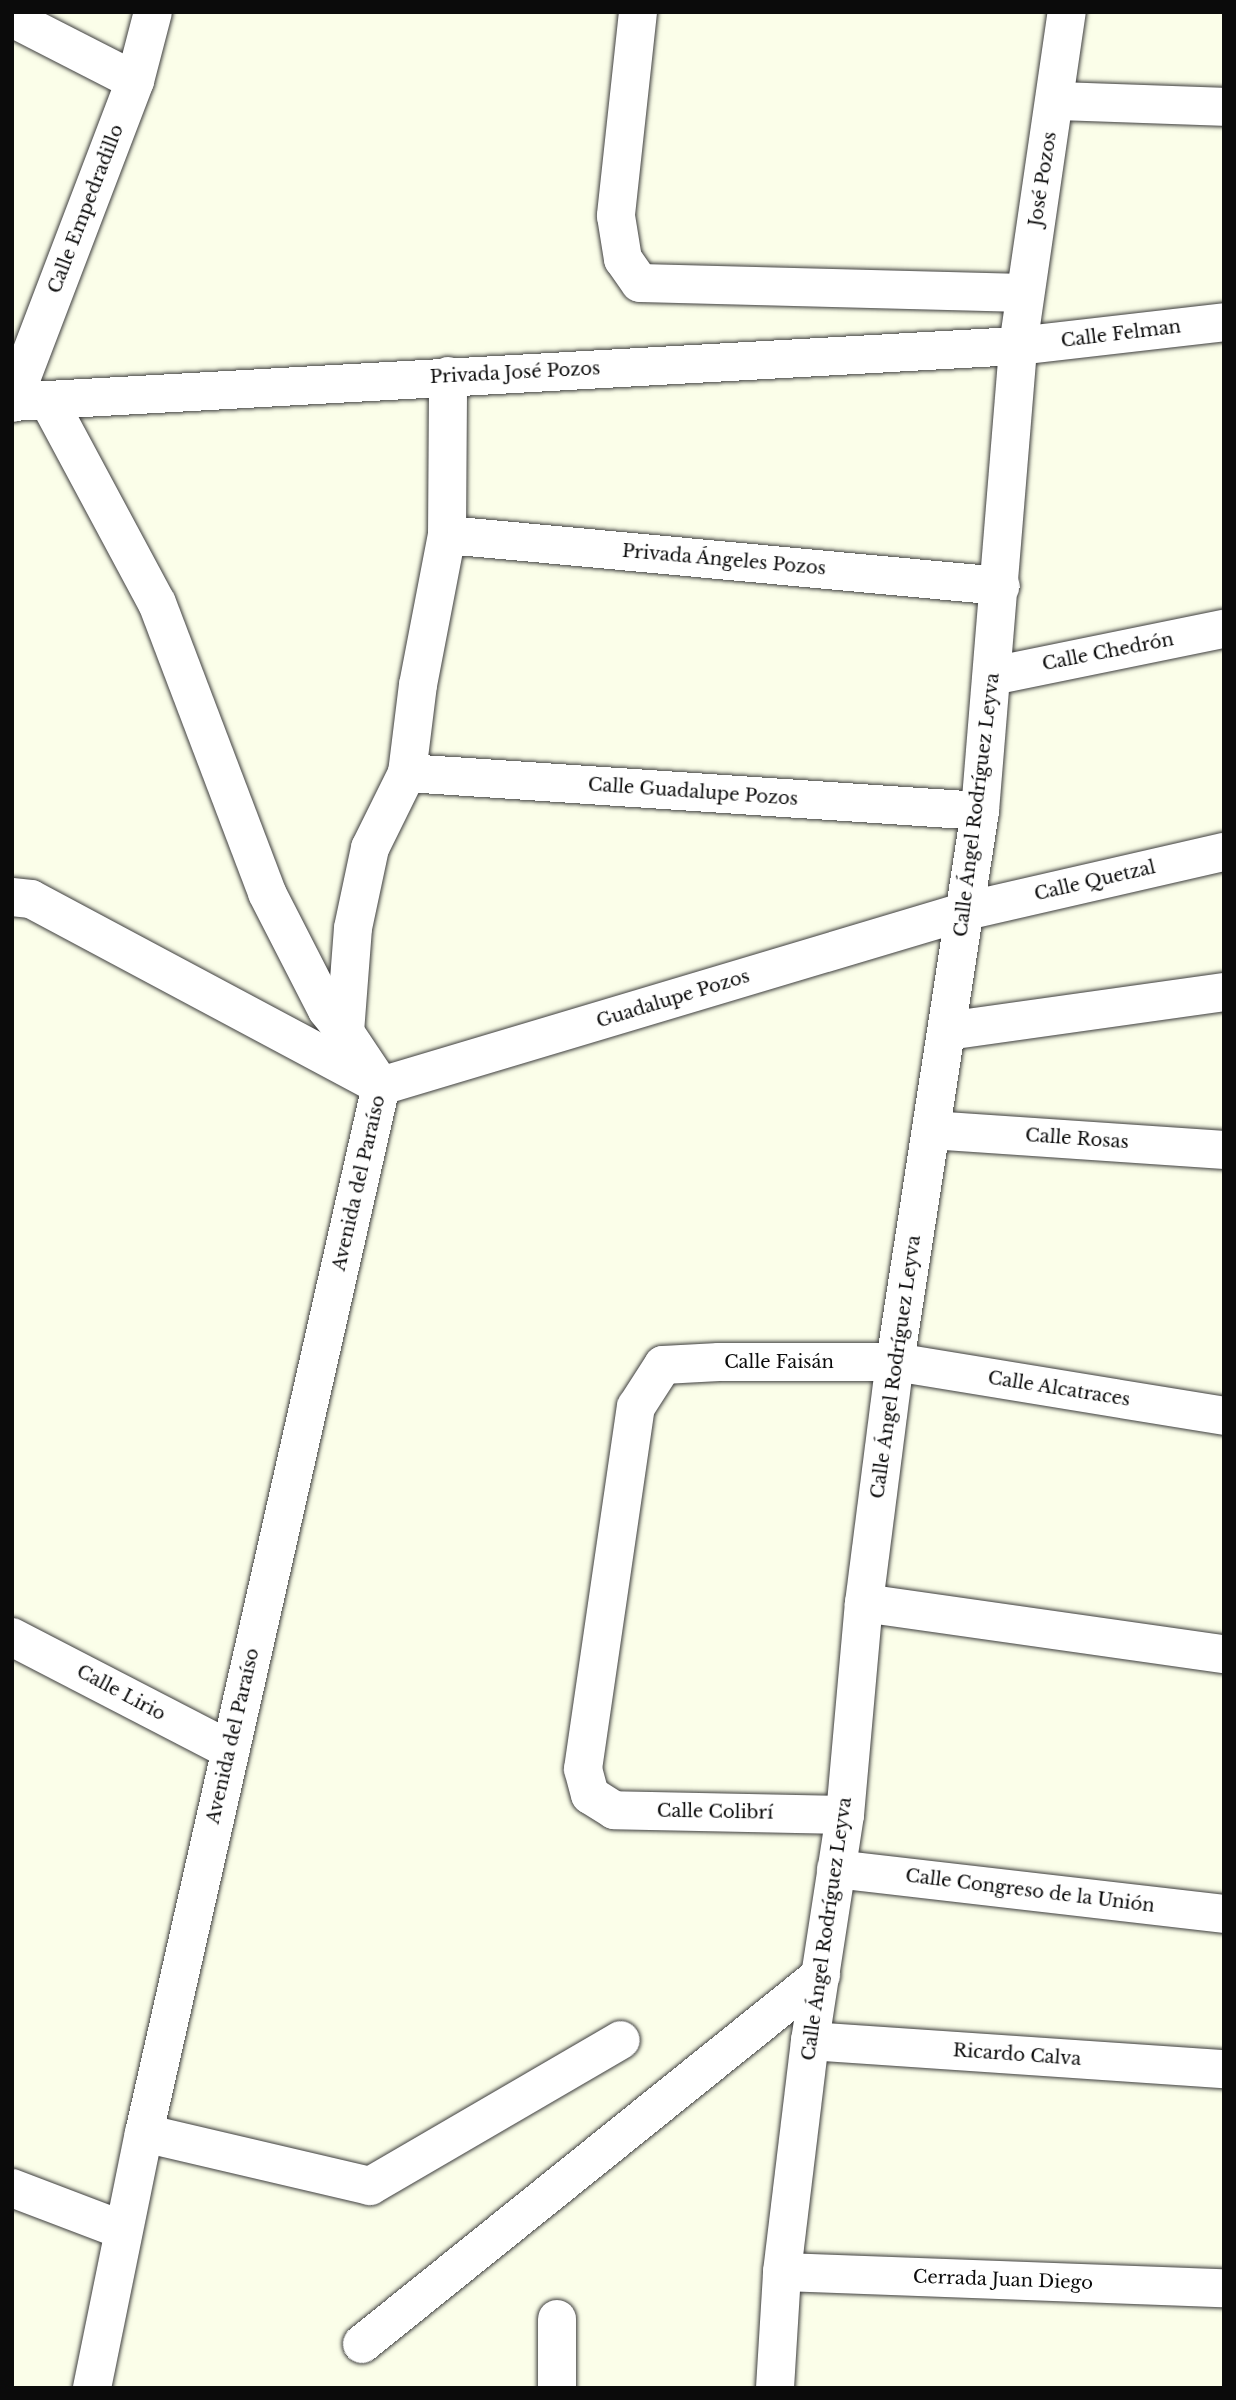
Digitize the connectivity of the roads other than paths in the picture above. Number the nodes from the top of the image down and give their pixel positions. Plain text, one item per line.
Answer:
1 (153, 12) edge
2 (638, 12) edge
3 (1067, 12) edge
4 (12, 18) edge
5 (135, 81) junction
6 (1056, 100) junction
7 (1224, 107) edge
8 (1025, 293) junction
9 (1224, 322) edge
10 (1018, 346) junction
11 (448, 376) junction
12 (24, 402) edge
13 (447, 535) junction
14 (1001, 586) junction
15 (1224, 629) edge
16 (992, 676) junction
17 (407, 773) junction
18 (980, 811) junction
19 (1224, 852) edge
20 (12, 897) edge
21 (966, 911) junction
22 (1224, 992) edge
23 (947, 1031) junction
24 (345, 1032) junction
25 (381, 1086) junction
26 (931, 1130) junction
27 (1224, 1150) edge
28 (895, 1362) junction
29 (1224, 1416) edge
30 (864, 1603) junction
31 (12, 1637) edge
32 (1224, 1654) edge
33 (230, 1750) junction
34 (590, 1795) joint
35 (845, 1815) junction
36 (836, 1869) junction
37 (1224, 1914) edge
38 (821, 1975) junction
39 (621, 2040) dead end
40 (810, 2041) junction
41 (1224, 2069) edge
42 (144, 2133) junction
43 (12, 2188) edge
44 (122, 2230) junction
45 (782, 2272) junction
46 (1224, 2288) edge
47 (556, 2319) dead end
48 (362, 2344) dead end
49 (92, 2388) edge
50 (557, 2388) edge
51 (775, 2388) edge

1 - 5 street, Calle Empedradillo
2 - 8 street
3 - 6 street, José Pozos
4 - 5 street
5 - 12 street, Calle Empedradillo
6 - 7 street
6 - 8 street, José Pozos
8 - 10 street, José Pozos
9 - 10 street, Calle Felman
10 - 11 street, Privada José Pozos
10 - 14 street, Calle Ángel Rodríguez Leyva
11 - 12 street, Privada José Pozos
11 - 13 street
12 - 24 street
13 - 14 street, Privada Ángeles Pozos
13 - 17 street
14 - 16 street, Calle Ángel Rodríguez Leyva
15 - 16 street, Calle Chedrón
16 - 18 street, Calle Ángel Rodríguez Leyva
17 - 18 street, Calle Guadalupe Pozos
17 - 24 street
18 - 21 street, Calle Ángel Rodríguez Leyva
19 - 21 street, Calle Quetzal
20 - 25 street
21 - 23 street, Calle Ángel Rodríguez Leyva
21 - 25 street, Guadalupe Pozos
22 - 23 street
23 - 26 street, Calle Ángel Rodríguez Leyva
24 - 25 street
25 - 33 street, Avenida del Paraíso
26 - 27 street, Calle Rosas
26 - 28 street, Calle Ángel Rodríguez Leyva
28 - 29 street, Calle Alcatraces
28 - 30 street, Calle Ángel Rodríguez Leyva
28 - 34 street, Calle Faisán
30 - 32 street
30 - 35 street, Calle Ángel Rodríguez Leyva
31 - 33 street, Calle Lirio
33 - 42 street, Avenida del Paraíso
34 - 35 street, Calle Colibrí
35 - 36 street, Calle Ángel Rodríguez Leyva
36 - 37 street, Calle Congreso de la Unión
36 - 38 street, Calle Ángel Rodríguez Leyva
38 - 40 street, Calle Ángel Rodríguez Leyva
38 - 48 street
39 - 42 street
40 - 41 street, Ricardo Calva
40 - 45 street, Calle Ángel Rodríguez Leyva
42 - 44 street, Avenida del Paraíso
43 - 44 street
44 - 49 street, Avenida del Paraíso
45 - 46 street, Cerrada Juan Diego
45 - 51 street, Calle Ángel Rodríguez Leyva
47 - 50 street

